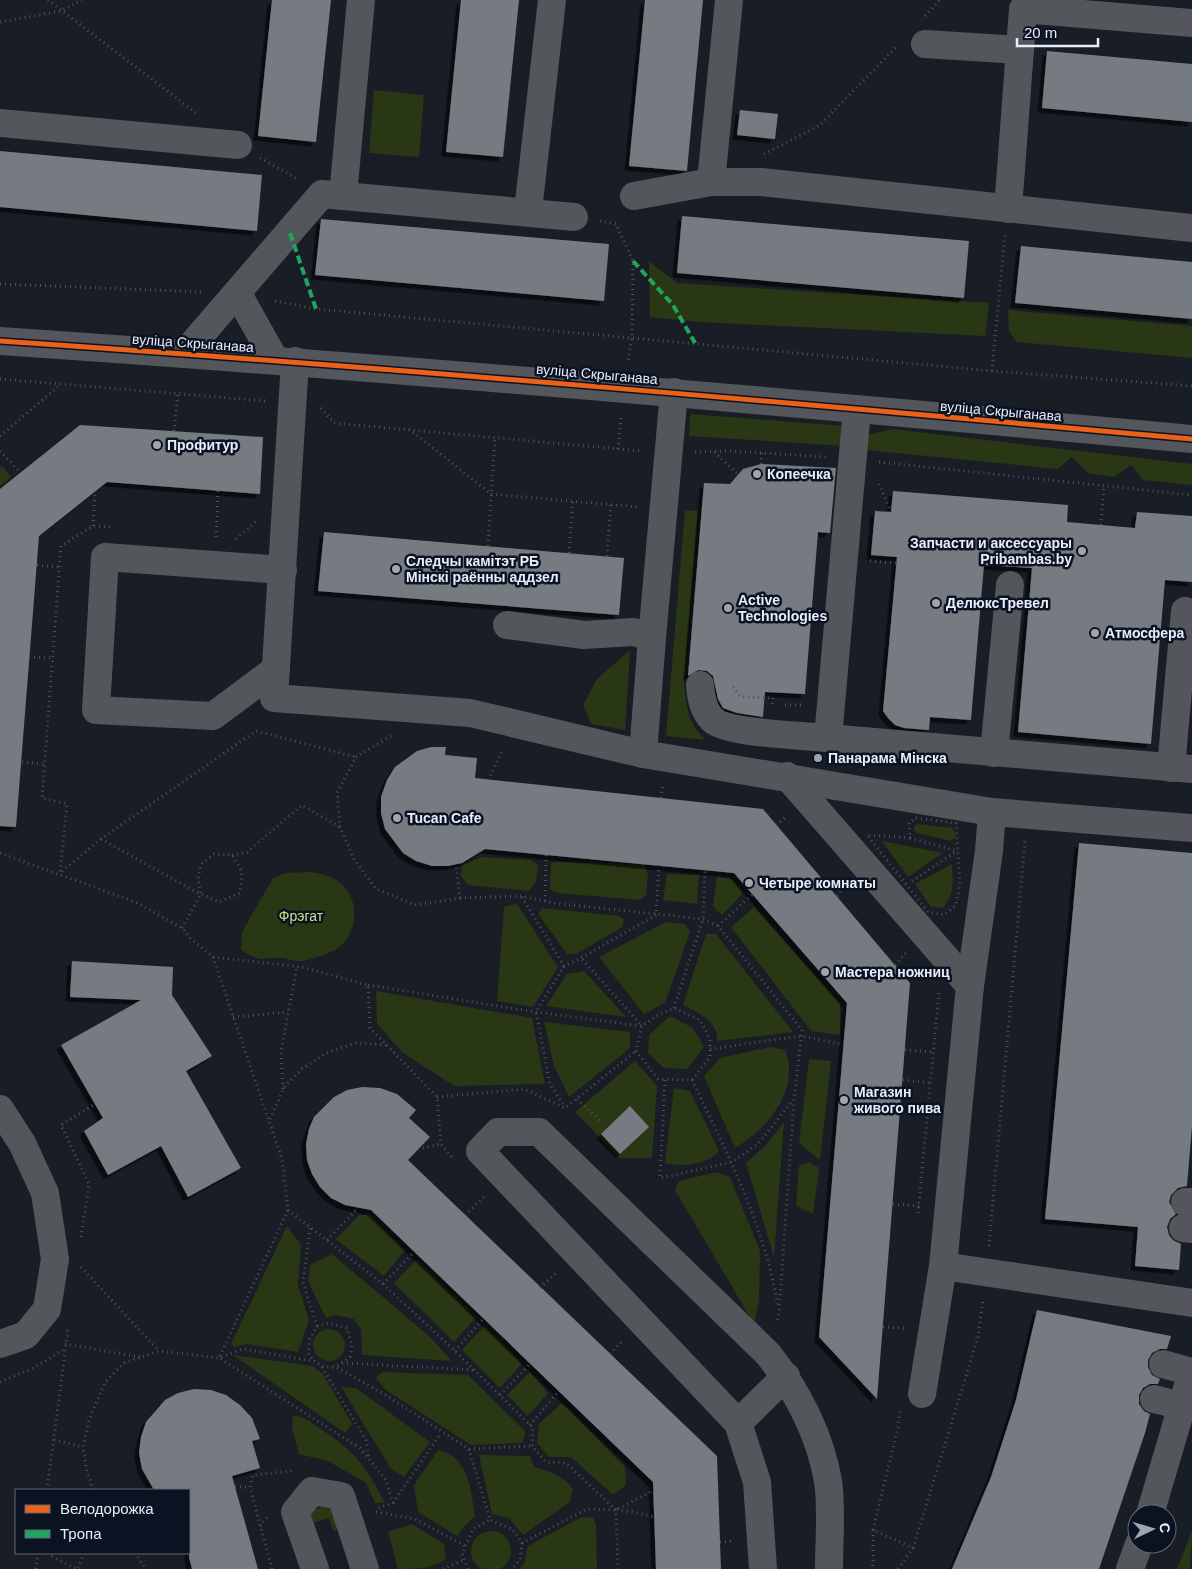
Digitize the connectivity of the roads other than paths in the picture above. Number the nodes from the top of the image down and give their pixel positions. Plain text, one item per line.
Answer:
1 (361, 0) edge
2 (552, 0) edge
3 (729, 0) edge
4 (1024, 5) edge
5 (1192, 23) edge
6 (915, 36) road end
7 (1020, 50) junction
8 (0, 122) edge
9 (238, 145) road end
10 (711, 182) junction
11 (333, 195) junction
12 (634, 196) dead end
13 (1008, 209) junction
14 (528, 212) junction
15 (574, 217) road end
16 (1192, 228) edge
17 (238, 294) junction
18 (0, 341) edge
19 (184, 354) junction
20 (285, 361) junction
21 (674, 392) junction
22 (857, 409) junction
23 (1192, 439) edge
24 (283, 570) junction
25 (1010, 585) dead end
26 (1186, 611) dead end
27 (507, 625) dead end
28 (652, 638) junction
29 (276, 670) junction
30 (700, 685) dead end
31 (828, 738) junction
32 (994, 753) junction
33 (643, 754) junction
34 (1181, 768) edge
35 (787, 776) junction
36 (992, 812) junction
37 (1192, 828) edge
38 (970, 986) junction
39 (0, 1108) edge
40 (943, 1266) junction
41 (1192, 1303) edge
42 (0, 1344) edge
43 (786, 1376) junction
44 (1159, 1381) dead end
45 (1188, 1385) edge
46 (911, 1400) road end
47 (738, 1423) junction
48 (1153, 1504) edge
49 (1135, 1554) edge
50 (315, 1569) edge
51 (365, 1569) edge
52 (763, 1569) edge
53 (829, 1569) edge
54 (1130, 1569) edge

1 - 11 street
2 - 14 street
3 - 10 street
4 - 5 street
4 - 7 street
6 - 7 street
7 - 13 street
8 - 9 street
10 - 12 street
10 - 13 street
11 - 14 street
11 - 17 street
13 - 16 street
14 - 15 street
17 - 19 street
17 - 20 street
18 - 19 street, вуліца Скрыганава
19 - 20 street, вуліца Скрыганава
20 - 21 street, вуліца Скрыганава
20 - 24 street
21 - 22 street, вуліца Скрыганава
21 - 28 street
22 - 23 street, вуліца Скрыганава
22 - 31 street
24 - 29 street
24 - 29 street
25 - 32 street
26 - 34 street
27 - 28 street
28 - 33 street
29 - 33 street
30 - 31 street
31 - 32 street
32 - 34 street
33 - 35 street
35 - 36 street
35 - 38 street
36 - 37 street
36 - 38 street
38 - 40 street
39 - 42 street
40 - 41 street
40 - 46 street
43 - 47 street
43 - 47 street
43 - 53 street
44 - 45 street
45 - 48 street
47 - 52 street
49 - 54 street
50 - 51 street

